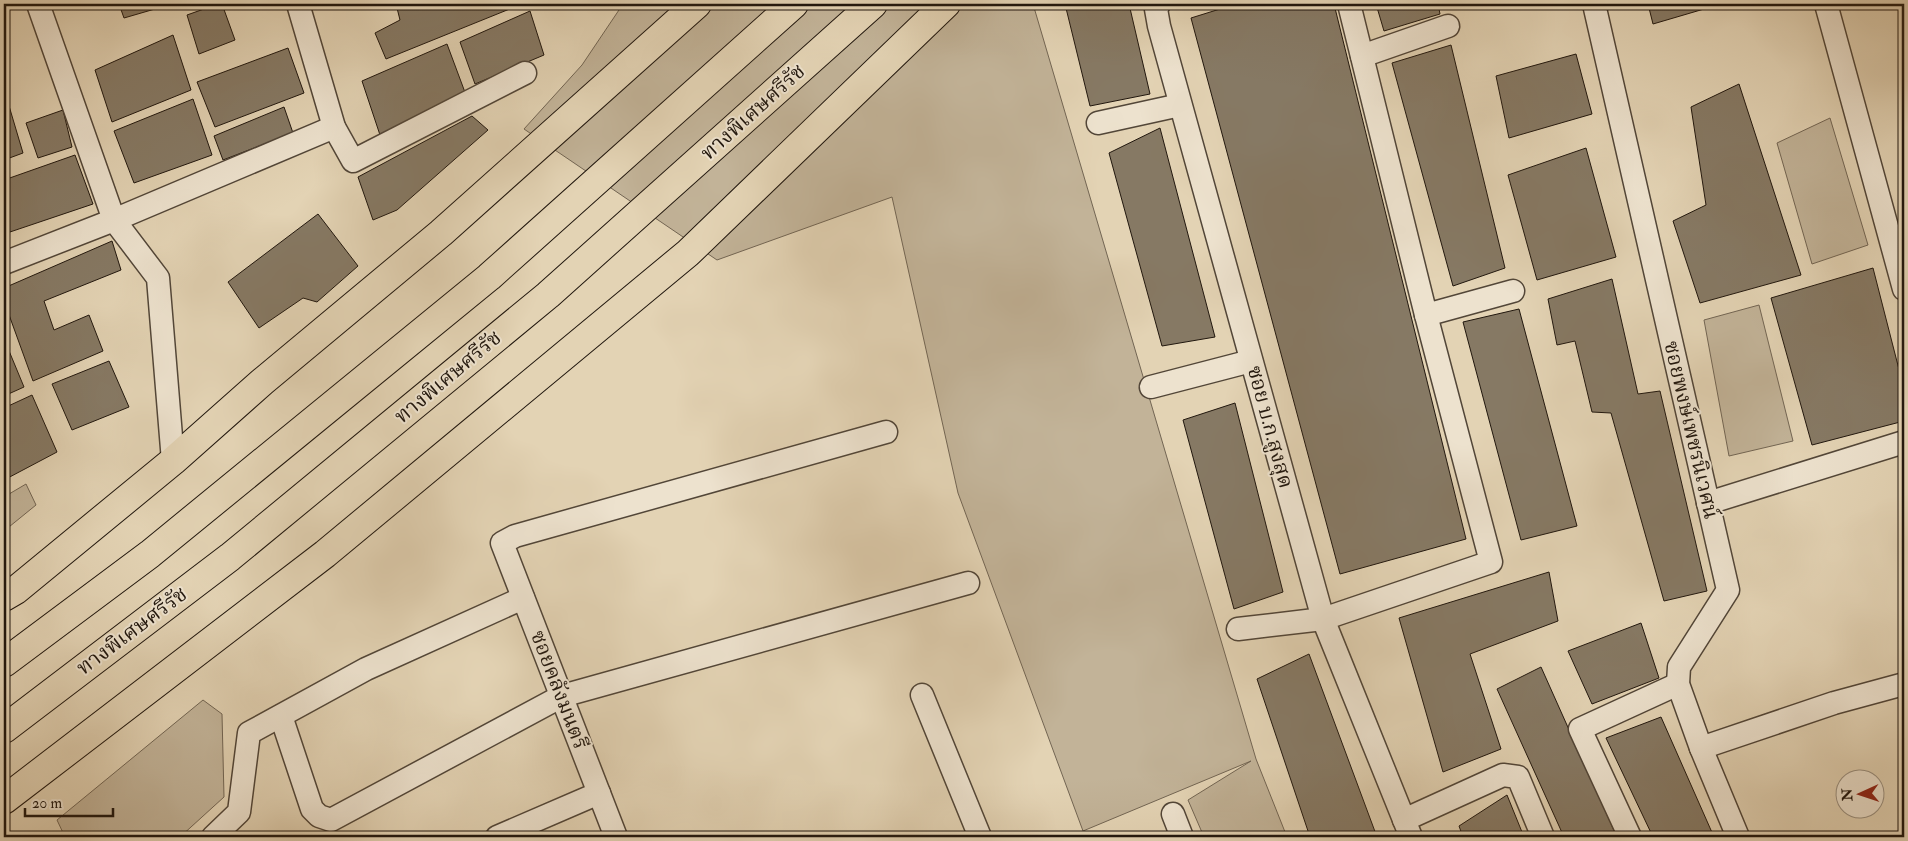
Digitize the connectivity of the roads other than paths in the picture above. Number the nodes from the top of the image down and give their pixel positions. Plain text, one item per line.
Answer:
1 (38, 4) edge
2 (298, 4) edge
3 (697, 4) edge
4 (794, 4) edge
5 (873, 4) edge
6 (946, 4) edge
7 (1349, 4) edge
8 (1594, 4) edge
9 (1826, 4) edge
10 (1157, 6) edge
11 (1448, 26) dead end
12 (1362, 56) junction
13 (526, 73) dead end
14 (1180, 105) junction
15 (1098, 123) dead end
16 (334, 127) junction
17 (114, 220) junction
18 (4, 263) edge
19 (1904, 289) edge
20 (1514, 291) dead end
21 (1426, 315) junction
22 (1251, 361) junction
23 (1151, 387) dead end
24 (886, 432) dead end
25 (1904, 442) edge
26 (173, 461) junction
27 (1708, 503) junction
28 (968, 583) dead end
29 (8, 597) edge
30 (523, 598) junction
31 (1322, 619) junction
32 (1238, 628) dead end
33 (4, 663) edge
34 (1678, 684) junction
35 (1904, 684) edge
36 (562, 696) junction
37 (922, 696) dead end
38 (281, 716) junction
39 (4, 729) edge
40 (1701, 748) junction
41 (599, 793) junction
42 (4, 800) edge
43 (1173, 814) dead end
44 (1407, 829) edge
45 (213, 837) edge
46 (497, 837) edge
47 (616, 837) edge
48 (980, 837) edge
49 (1182, 837) edge
50 (1543, 837) edge
51 (1630, 837) edge
52 (1738, 837) edge

1 - 17 street
2 - 16 street
3 - 26 highway
4 - 33 highway
5 - 39 highway, ทางพิเศษศรีรัช
6 - 42 highway
7 - 12 street
8 - 27 street, ซอยพงษ์เพชรนิเวศน์
9 - 19 street
10 - 14 street, ซอย บ.ก.สูงสุด
11 - 12 street
12 - 21 street
13 - 16 street
14 - 15 street
14 - 22 street, ซอย บ.ก.สูงสุด
16 - 17 street
17 - 18 street
17 - 26 street
20 - 21 street
21 - 31 street
22 - 23 street
22 - 31 street, ซอย บ.ก.สูงสุด
24 - 30 street, ซอยคลังมนตรี
25 - 27 street
26 - 29 highway
27 - 34 street, ซอยพงษ์เพชรนิเวศน์
28 - 36 street
30 - 36 street, ซอยคลังมนตรี
30 - 38 street
31 - 32 street
31 - 44 street, ซอย บ.ก.สูงสุด
34 - 40 street
34 - 51 street
35 - 40 street
36 - 38 street
36 - 41 street, ซอยคลังมนตรี
37 - 48 street
38 - 45 street
40 - 52 street
41 - 46 street
41 - 47 street, ซอยคลังมนตรี
43 - 49 street
44 - 50 street

